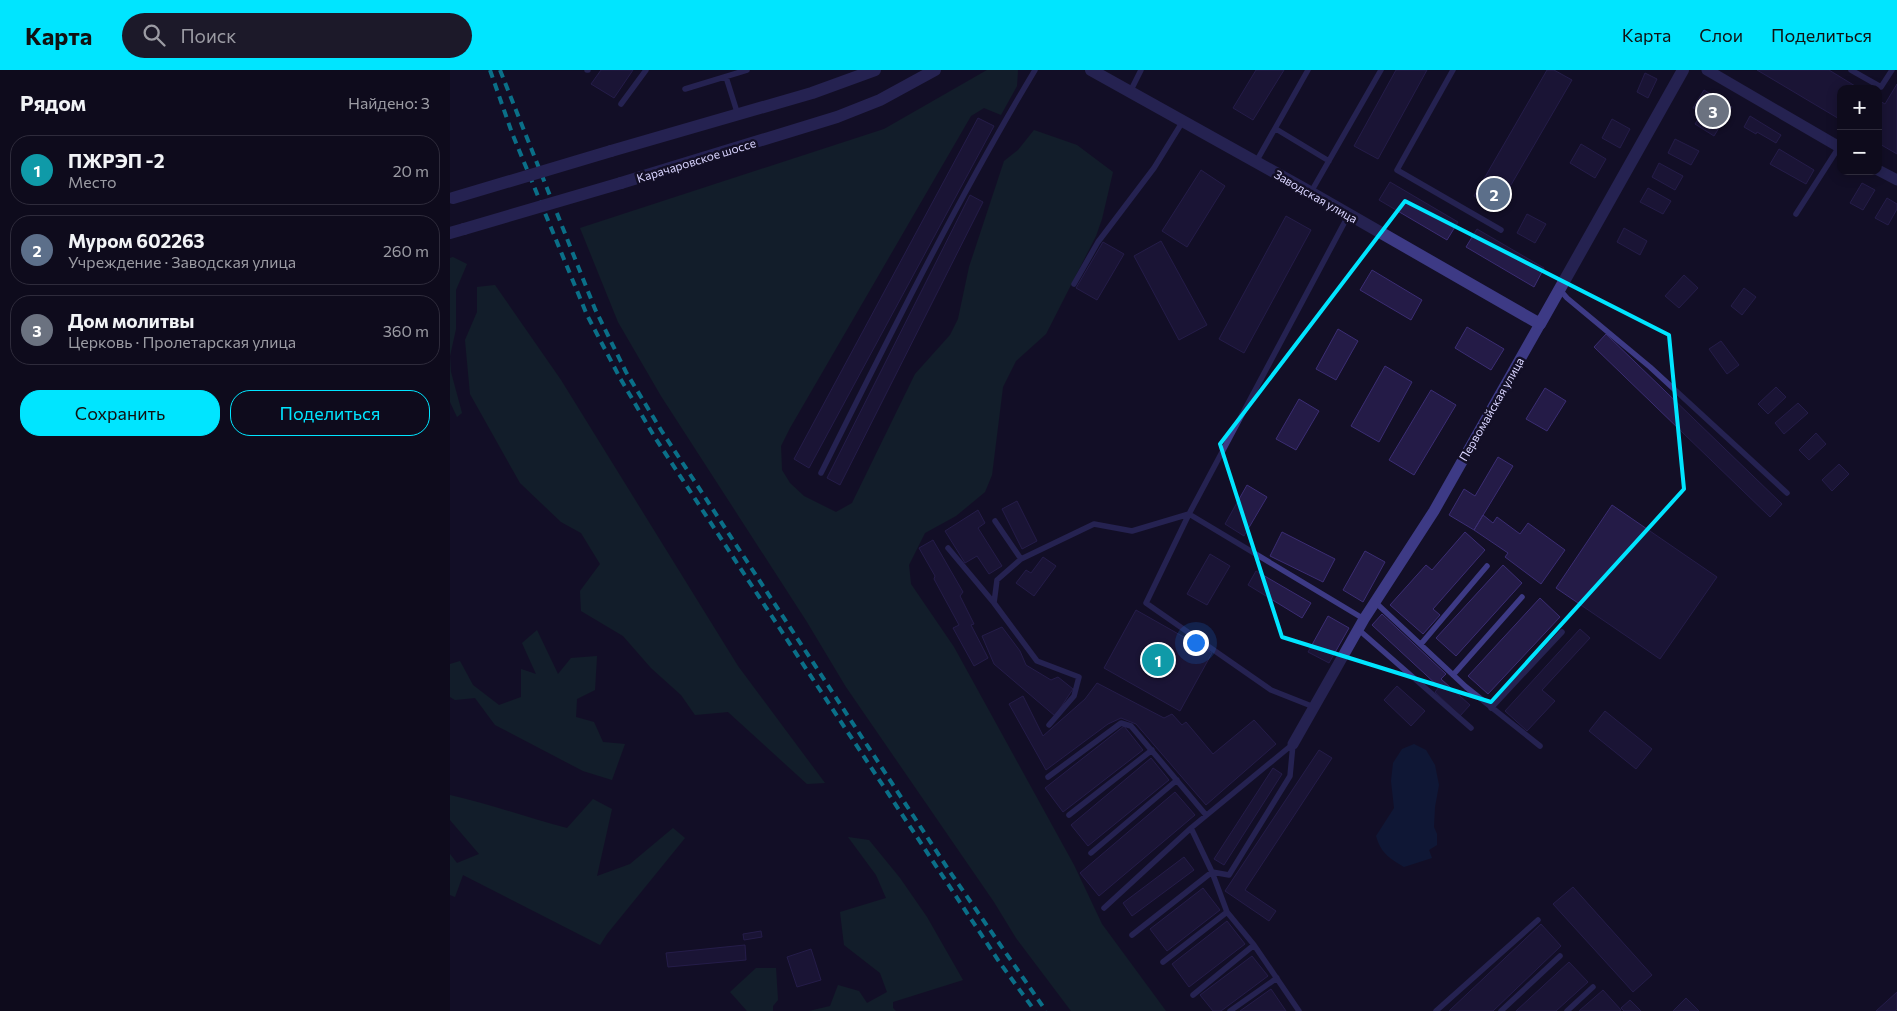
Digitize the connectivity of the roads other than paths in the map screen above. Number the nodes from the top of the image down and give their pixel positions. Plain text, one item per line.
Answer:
1 (646, 70) edge
2 (747, 70) edge
3 (859, 70) edge
4 (875, 70) edge
5 (934, 70) edge
6 (1035, 70) edge
7 (1091, 70) edge
8 (1141, 70) edge
9 (1308, 70) edge
10 (1381, 70) edge
11 (1453, 70) edge
12 (1683, 70) edge
13 (1707, 70) edge
14 (1852, 70) edge
15 (1892, 70) edge
16 (726, 77) junction
17 (848, 81) junction
18 (685, 90) dead end
19 (1130, 92) junction
20 (621, 104) dead end
21 (738, 115) junction
22 (1183, 121) junction
23 (1276, 129) junction
24 (1837, 146) edge
25 (1837, 152) edge
26 (1329, 161) junction
27 (1256, 162) junction
28 (1882, 171) edge
29 (1895, 176) edge
30 (1310, 192) junction
31 (451, 198) edge
32 (1349, 214) junction
33 (1796, 214) dead end
34 (1501, 230) dead end
35 (450, 233) edge
36 (1074, 284) dead end
37 (1560, 290) junction
38 (1540, 324) junction
39 (820, 472) dead end
40 (1787, 493) dead end
41 (1189, 514) junction
42 (995, 522) dead end
43 (948, 548) dead end
44 (1021, 558) junction
45 (1487, 566) dead end
46 (1522, 597) dead end
47 (1375, 602) junction
48 (994, 603) junction
49 (1364, 619) junction
50 (1359, 630) junction
51 (1562, 632) dead end
52 (1422, 644) junction
53 (1453, 675) junction
54 (1316, 707) junction
55 (1492, 708) junction
56 (1049, 725) dead end
57 (1471, 728) dead end
58 (1294, 744) junction
59 (1540, 746) dead end
60 (1152, 750) junction
61 (1048, 777) dead end
62 (1177, 780) junction
63 (1069, 815) dead end
64 (1206, 815) junction
65 (1190, 828) junction
66 (1091, 852) dead end
67 (1212, 872) junction
68 (1104, 908) dead end
69 (1227, 912) junction
70 (1538, 920) dead end
71 (1132, 935) dead end
72 (1254, 945) junction
73 (1560, 956) dead end
74 (1163, 962) dead end
75 (1277, 978) junction
76 (1593, 988) dead end
77 (1193, 995) dead end
78 (1230, 1011) edge
79 (1299, 1011) edge
80 (1436, 1011) edge
81 (1501, 1011) edge
82 (1567, 1011) edge

1 - 20 lane
2 - 16 lane
3 - 17 street
4 - 17 street
5 - 35 street, Карачаровское шоссе, bridge
6 - 39 lane
7 - 19 street, Заводская улица
8 - 19 lane
9 - 23 lane
10 - 26 lane
11 - 34 lane
12 - 37 street, Первомайская улица
13 - 24 street
14 - 15 lane
16 - 18 lane
16 - 21 lane
17 - 21 street
19 - 22 street, Заводская улица
21 - 31 street, bridge
22 - 27 street, Заводская улица
22 - 36 lane
23 - 26 lane
23 - 27 lane
25 - 33 lane
26 - 30 lane
27 - 30 street, Заводская улица
28 - 29 street
30 - 32 street, Заводская улица
32 - 38 street, Заводская улица
32 - 41 lane
37 - 38 street, Первомайская улица
37 - 40 lane
38 - 47 street, Первомайская улица
41 - 44 lane
41 - 49 lane
41 - 54 lane
42 - 44 lane
43 - 48 lane
44 - 48 lane
45 - 52 lane
46 - 53 lane
47 - 49 street, Первомайская улица
47 - 52 lane
48 - 56 lane
49 - 50 street, Первомайская улица
50 - 54 street, Первомайская улица
50 - 57 lane
51 - 55 lane
52 - 53 lane
53 - 55 lane
54 - 58 street, Первомайская улица
55 - 59 lane
58 - 64 lane
58 - 67 lane
60 - 61 lane
60 - 62 lane
60 - 63 lane
62 - 64 lane
62 - 66 lane
64 - 65 lane
65 - 67 lane
65 - 68 lane
67 - 69 lane
67 - 71 lane
69 - 72 lane
69 - 74 lane
70 - 80 lane
72 - 75 lane
72 - 77 lane
73 - 81 lane
75 - 78 lane
75 - 79 lane
76 - 82 lane

